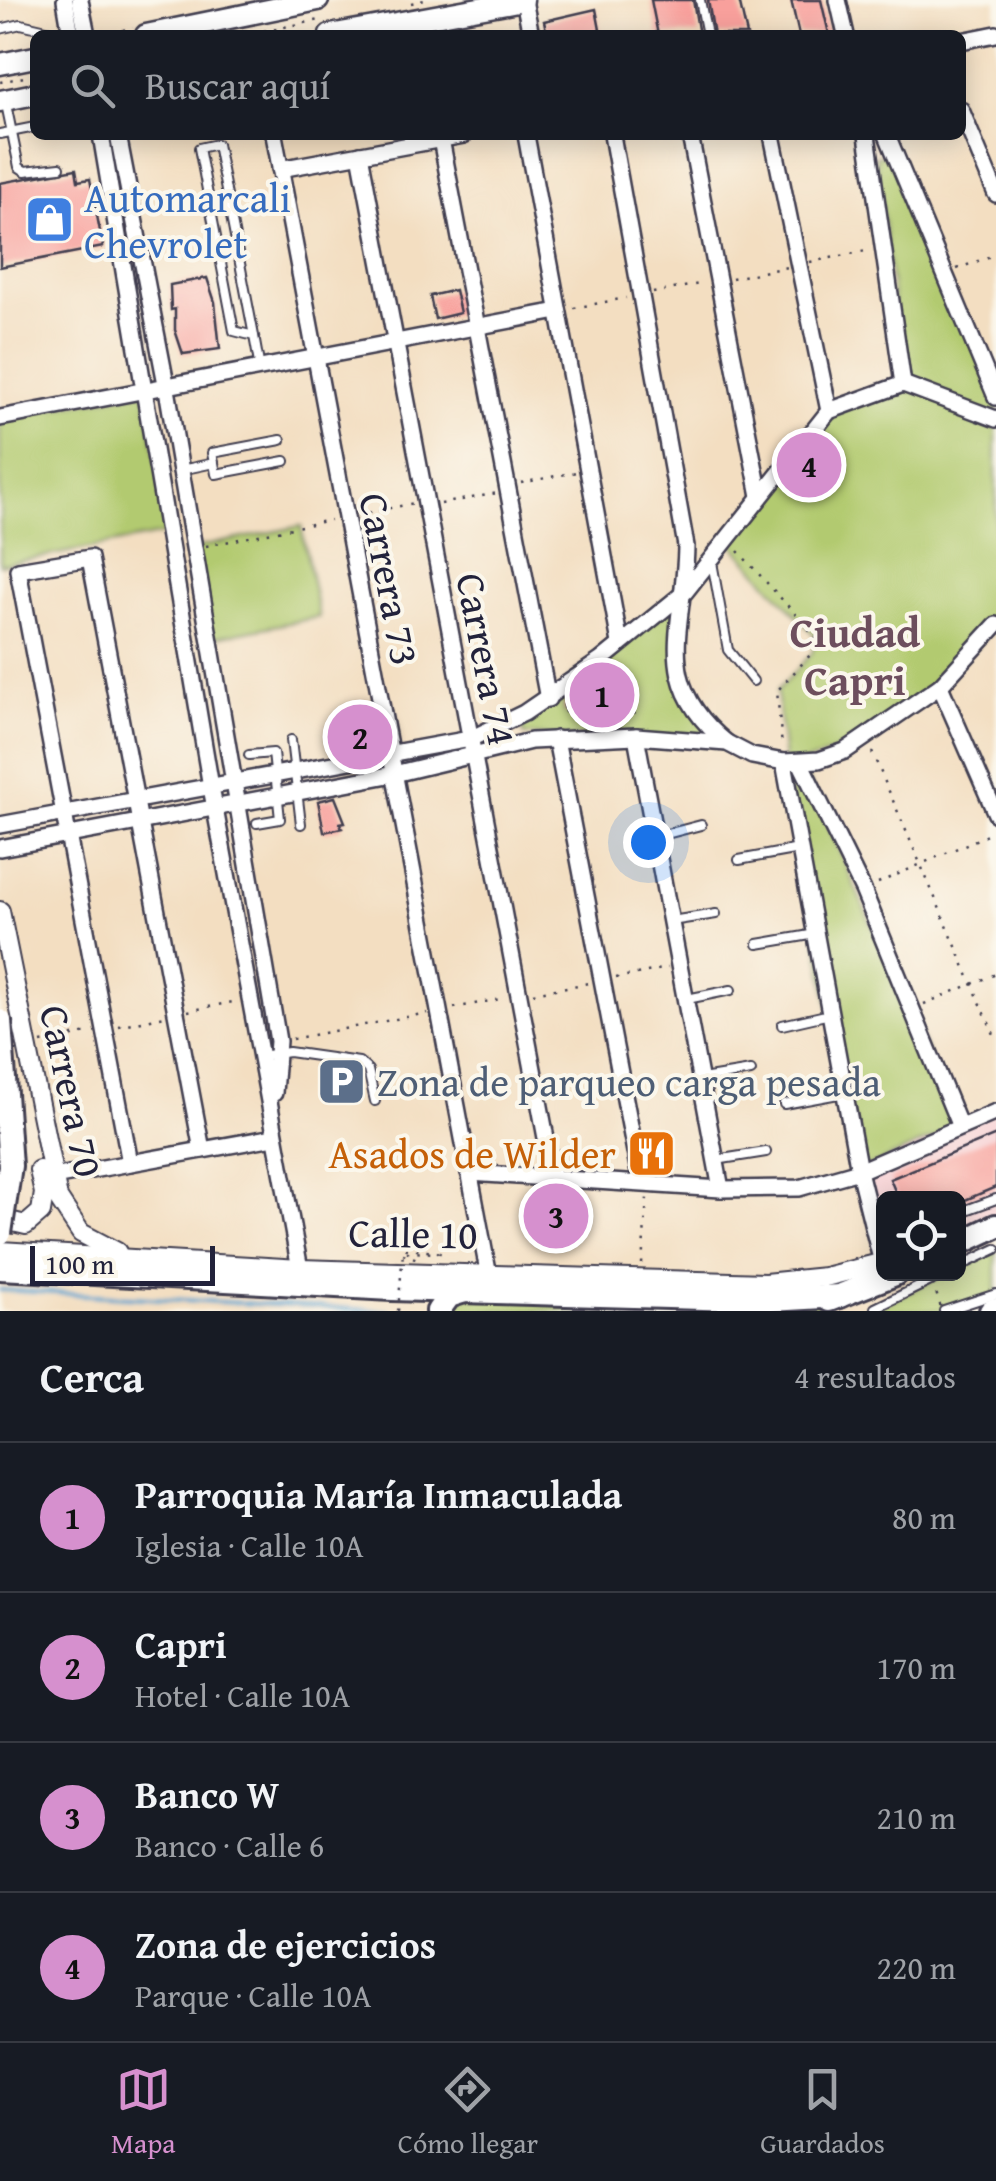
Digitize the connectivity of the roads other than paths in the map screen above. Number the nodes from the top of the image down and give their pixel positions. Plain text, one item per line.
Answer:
1 (64, 0) edge
2 (80, 0) edge
3 (318, 0) edge
4 (523, 0) edge
5 (700, 0) edge
6 (838, 0) edge
7 (0, 29) edge
8 (48, 30) edge
9 (69, 30) edge
10 (86, 30) edge
11 (171, 30) edge
12 (358, 30) edge
13 (530, 30) edge
14 (706, 30) edge
15 (845, 30) edge
16 (996, 34) edge
17 (966, 40) edge
18 (30, 59) edge
19 (0, 64) edge
20 (2, 94) edge
21 (30, 94) edge
22 (966, 122) edge
23 (30, 128) edge
24 (12, 132) junction
25 (0, 134) edge
26 (102, 140) edge
27 (119, 140) edge
28 (275, 140) edge
29 (437, 140) edge
30 (442, 140) edge
31 (527, 140) edge
32 (613, 140) edge
33 (691, 140) edge
34 (773, 140) edge
35 (868, 140) edge
36 (889, 140) edge
37 (360, 154) junction
38 (60, 167) dead end
39 (280, 169) junction
40 (996, 194) edge
41 (558, 312) junction
42 (477, 327) junction
43 (254, 336) junction
44 (395, 343) junction
45 (316, 358) junction
46 (259, 363) junction
47 (903, 384) junction
48 (167, 389) junction
49 (145, 391) junction
50 (996, 397) edge
51 (829, 412) junction
52 (0, 418) edge
53 (996, 419) edge
54 (281, 440) dead end
55 (285, 461) dead end
56 (214, 463) junction
57 (181, 470) junction
58 (760, 496) junction
59 (711, 557) junction
60 (686, 592) junction
61 (996, 624) edge
62 (620, 643) junction
63 (754, 682) dead end
64 (940, 686) junction
65 (548, 699) junction
66 (524, 713) junction
67 (636, 736) junction
68 (556, 739) junction
69 (291, 740) dead end
70 (531, 741) junction
71 (727, 743) junction
72 (471, 747) junction
73 (249, 755) dead end
74 (390, 755) junction
75 (792, 762) junction
76 (296, 772) junction
77 (394, 774) junction
78 (278, 775) junction
79 (233, 783) junction
80 (211, 787) junction
81 (298, 793) junction
82 (281, 796) junction
83 (136, 801) junction
84 (237, 804) junction
85 (215, 808) junction
86 (824, 810) junction
87 (64, 814) junction
88 (996, 814) edge
89 (795, 820) junction
90 (140, 822) junction
91 (257, 824) dead end
92 (302, 824) dead end
93 (701, 825) dead end
94 (0, 826) edge
95 (68, 835) junction
96 (655, 837) junction
97 (0, 848) edge
98 (800, 849) junction
99 (740, 860) dead end
100 (0, 911) edge
101 (716, 914) dead end
102 (670, 921) junction
103 (816, 934) junction
104 (758, 944) dead end
105 (731, 990) dead end
106 (685, 999) junction
107 (830, 1014) junction
108 (0, 1021) edge
109 (782, 1024) dead end
110 (271, 1050) junction
111 (752, 1071) dead end
112 (30, 1072) junction
113 (700, 1080) junction
114 (844, 1093) junction
115 (375, 1101) dead end
116 (784, 1104) dead end
117 (996, 1112) edge
118 (960, 1128) junction
119 (274, 1137) junction
120 (202, 1150) junction
121 (766, 1152) dead end
122 (715, 1160) junction
123 (130, 1163) junction
124 (858, 1171) junction
125 (469, 1172) junction
126 (553, 1175) junction
127 (53, 1177) junction
128 (644, 1183) junction
129 (720, 1189) junction
130 (996, 1199) edge
131 (966, 1211) edge
132 (0, 1220) edge
133 (996, 1224) edge
134 (0, 1232) edge
135 (966, 1233) edge
136 (876, 1237) edge
137 (966, 1240) edge
138 (996, 1249) edge
139 (0, 1251) edge
140 (182, 1261) junction
141 (966, 1263) edge
142 (236, 1264) junction
143 (876, 1264) edge
144 (0, 1268) edge
145 (300, 1268) junction
146 (209, 1280) junction
147 (487, 1280) junction
148 (878, 1281) edge
149 (931, 1281) edge
150 (254, 1282) junction
151 (996, 1294) edge
152 (840, 1296) junction
153 (395, 1300) edge
154 (875, 1308) dead end
155 (412, 1311) edge
156 (438, 1311) edge
157 (801, 1311) edge
158 (943, 1311) edge

1 - 9 street
2 - 10 street
3 - 11 main road
4 - 12 main road
4 - 13 street
5 - 14 lane
6 - 15 street
7 - 8 lane
16 - 17 street
18 - 19 main road
20 - 21 main road
20 - 24 lane
22 - 40 street
23 - 24 lane
24 - 25 lane
24 - 38 lane
26 - 49 street
27 - 48 street
28 - 39 street, Carrera 73
29 - 37 street
30 - 42 street
31 - 41 street
32 - 60 street
33 - 58 street
34 - 51 street
35 - 47 street
36 - 50 street
37 - 39 street
37 - 44 street, Carrera 74
39 - 45 street, Carrera 73
41 - 42 street
41 - 62 street
42 - 44 street
42 - 65 street
43 - 43 lane
43 - 46 lane
44 - 45 street
44 - 72 street, Carrera 74
45 - 46 street
45 - 74 street, Carrera 73
46 - 48 street
47 - 51 street
47 - 53 street
48 - 49 street
48 - 57 street
49 - 52 street
49 - 80 street
51 - 58 street
54 - 56 lane
55 - 56 lane
56 - 57 lane
57 - 79 street
58 - 59 street
59 - 60 street
59 - 63 lane
60 - 62 street
60 - 71 street
61 - 64 street
62 - 65 street
64 - 75 street
64 - 88 street
65 - 66 street
66 - 70 street
66 - 72 street
67 - 68 street
67 - 71 street
67 - 96 street
68 - 70 street
68 - 128 street
69 - 76 lane
70 - 72 street
71 - 75 street
72 - 74 street
72 - 77 street
72 - 126 street, Carrera 74
73 - 78 lane
74 - 76 street
74 - 77 street, Carrera 73
75 - 86 street
75 - 89 street
76 - 78 street
76 - 81 lane
77 - 81 street
77 - 125 street, Carrera 73
78 - 79 street
78 - 82 lane
79 - 80 street
79 - 84 street
80 - 83 street
80 - 85 street
81 - 82 street
81 - 92 lane
82 - 84 street
82 - 91 lane
83 - 87 street
83 - 87 street
83 - 90 street
84 - 85 street
84 - 110 street
85 - 90 street
85 - 110 street
86 - 89 street
86 - 118 street
87 - 94 street
87 - 95 street
89 - 98 street
90 - 95 street
90 - 120 street
93 - 96 lane
95 - 97 street
95 - 123 street
96 - 102 street
98 - 99 lane
98 - 103 street
100 - 112 street, Carrera 70
101 - 102 lane
102 - 106 street
103 - 104 lane
103 - 107 street
105 - 106 lane
106 - 113 street
107 - 109 lane
107 - 114 street
108 - 134 main road, bridge
110 - 115 lane
110 - 119 street
111 - 113 lane
112 - 127 street, Carrera 70
112 - 132 street
113 - 122 street
114 - 116 lane
114 - 124 street
117 - 118 street
118 - 124 street
119 - 120 street
119 - 145 street
120 - 123 street
121 - 122 lane
122 - 129 street
123 - 127 street
124 - 129 street
124 - 136 street
125 - 126 street
125 - 147 street, Carrera 73
126 - 128 street
127 - 140 street, Carrera 70
128 - 129 street
130 - 131 lane
133 - 135 street
133 - 137 main road
138 - 141 lane
139 - 140 street, Calle 10
140 - 142 street, Calle 10
142 - 145 street, Calle 10
142 - 146 main road
142 - 150 main road
143 - 147 street, Calle 10
144 - 146 main road, Calle 10
145 - 147 street, Calle 10
146 - 150 main road, Calle 10
147 - 152 main road, Calle 10
147 - 153 main road, Calle 10
147 - 156 main road
148 - 152 main road
149 - 154 lane
150 - 153 main road, Calle 10
151 - 158 lane
152 - 157 main road
153 - 155 main road

